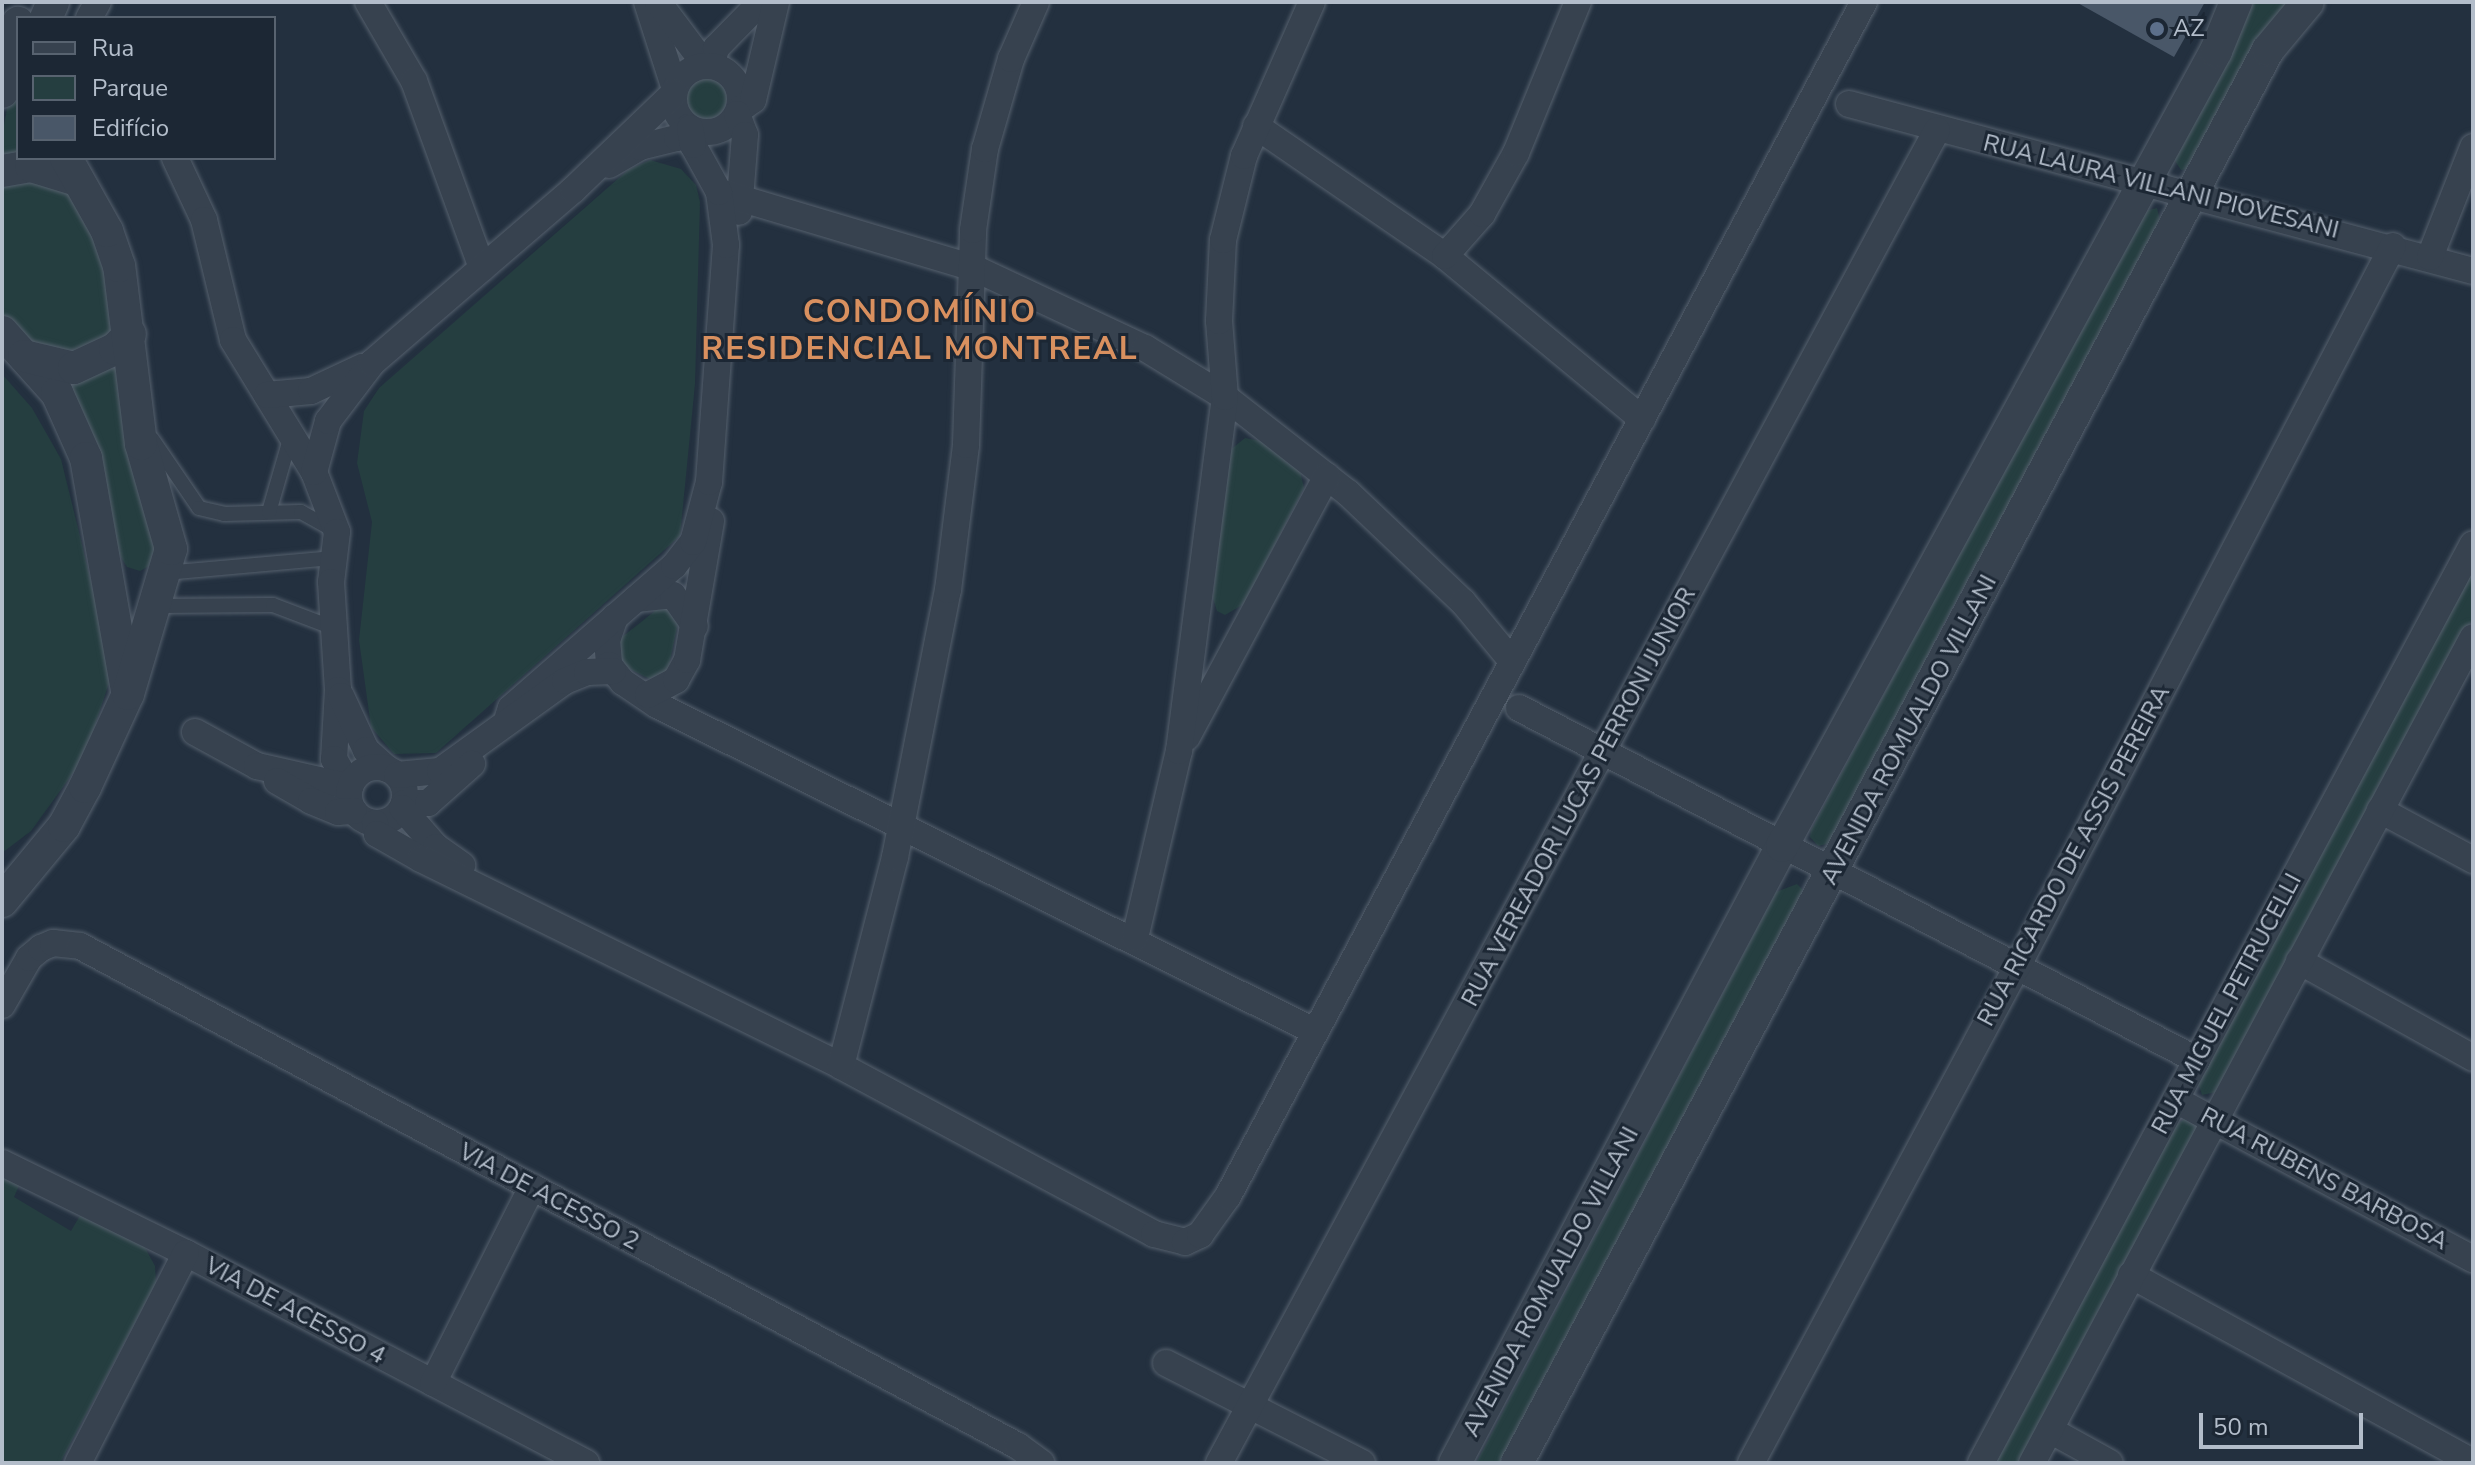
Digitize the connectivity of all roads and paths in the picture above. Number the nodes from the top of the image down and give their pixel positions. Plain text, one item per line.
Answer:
1 (368, 2) edge
2 (647, 2) edge
3 (658, 2) edge
4 (761, 2) edge
5 (776, 2) edge
6 (1036, 2) edge
7 (1312, 2) edge
8 (1578, 2) edge
9 (1864, 2) edge
10 (2236, 2) edge
11 (2308, 2) edge
12 (16, 33) edge
13 (709, 66) junction
14 (675, 91) junction
15 (2, 92) edge
16 (1849, 104) dead end
17 (738, 112) junction
18 (1256, 126) junction
19 (690, 128) junction
20 (1937, 130) junction
21 (2473, 147) edge
22 (176, 160) edge
23 (72, 169) edge
24 (2, 171) edge
25 (2468, 179) edge
26 (2143, 184) junction
27 (573, 190) junction
28 (730, 195) junction
29 (2194, 197) junction
30 (2393, 246) junction
31 (1445, 256) junction
32 (2430, 257) junction
33 (482, 268) junction
34 (974, 268) junction
35 (2473, 271) edge
36 (2, 332) edge
37 (130, 334) junction
38 (24, 356) junction
39 (372, 363) junction
40 (267, 395) junction
41 (1225, 397) junction
42 (140, 419) junction
43 (1642, 419) junction
44 (292, 432) junction
45 (314, 472) junction
46 (1327, 476) junction
47 (709, 482) junction
48 (269, 512) junction
49 (2473, 544) edge
50 (336, 545) junction
51 (106, 574) junction
52 (162, 589) junction
53 (636, 599) junction
54 (615, 617) junction
55 (695, 626) junction
56 (331, 627) junction
57 (2470, 648) edge
58 (1511, 660) junction
59 (613, 671) junction
60 (681, 673) junction
61 (338, 690) junction
62 (128, 694) junction
63 (648, 695) junction
64 (1519, 708) dead end
65 (508, 717) junction
66 (195, 732) dead end
67 (482, 740) junction
68 (334, 747) junction
69 (745, 747) junction
70 (1605, 750) junction
71 (1179, 751) junction
72 (269, 770) junction
73 (392, 772) junction
74 (85, 787) junction
75 (403, 805) junction
76 (360, 807) junction
77 (2380, 810) junction
78 (901, 827) junction
79 (1782, 846) junction
80 (2473, 860) edge
81 (1835, 873) junction
82 (2, 874) edge
83 (491, 891) junction
84 (2, 901) edge
85 (1135, 938) junction
86 (2299, 961) junction
87 (2017, 967) junction
88 (2, 1005) edge
89 (1314, 1031) junction
90 (2473, 1058) edge
91 (2197, 1060) junction
92 (841, 1066) junction
93 (2176, 1100) junction
94 (2215, 1119) junction
95 (2, 1163) edge
96 (532, 1187) junction
97 (186, 1253) junction
98 (2473, 1259) edge
99 (2131, 1275) junction
100 (1166, 1363) dead end
101 (433, 1383) junction
102 (1249, 1404) junction
103 (2050, 1430) junction
104 (88, 1459) edge
105 (2473, 1462) edge
106 (586, 1463) edge
107 (1041, 1463) edge
108 (1219, 1463) edge
109 (1362, 1463) edge
110 (1455, 1463) edge
111 (1517, 1463) edge
112 (1751, 1463) edge
113 (1981, 1463) edge
114 (2032, 1463) edge
115 (2110, 1463) edge

1 - 33 street
2 - 14 street
3 - 13 street
4 - 13 street
5 - 17 street
6 - 34 street
7 - 18 street
8 - 31 street
9 - 43 street
10 - 26 street, AVENIDA ROMUALDO VILLANI
11 - 29 street, AVENIDA ROMUALDO VILLANI
12 - 15 street
13 - 14 street
13 - 17 street
14 - 19 street
14 - 27 street
16 - 20 street, RUA LAURA VILLANI PIOVESANI
17 - 19 street
17 - 28 street
18 - 31 street
18 - 41 street
19 - 27 street
19 - 28 street
20 - 26 street, RUA LAURA VILLANI PIOVESANI
20 - 70 street, RUA VEREADOR LUCAS PERRONI JUNIOR
21 - 25 street
22 - 40 street
23 - 24 street
23 - 37 street
25 - 32 street
26 - 29 street, RUA LAURA VILLANI PIOVESANI
26 - 79 street, AVENIDA ROMUALDO VILLANI
27 - 33 street
28 - 34 street
28 - 47 street
29 - 30 street, RUA LAURA VILLANI PIOVESANI
29 - 81 street, AVENIDA ROMUALDO VILLANI
30 - 32 street, RUA LAURA VILLANI PIOVESANI
30 - 87 street, RUA RICARDO DE ASSIS PEREIRA
31 - 43 street
32 - 35 street, RUA LAURA VILLANI PIOVESANI
33 - 39 street
34 - 41 street
34 - 78 street
36 - 38 street
37 - 38 street
37 - 42 street
38 - 51 street
39 - 40 street
39 - 45 street
40 - 44 street
41 - 46 street
41 - 71 street
42 - 48 lane
42 - 52 street
43 - 58 street
44 - 45 street
44 - 48 lane
45 - 50 street
46 - 58 street
46 - 71 street
47 - 53 street
47 - 55 street
48 - 50 lane
49 - 91 street, RUA MIGUEL PETRUCELLI
50 - 52 lane
50 - 56 street
51 - 52 street
51 - 62 street
52 - 56 lane
52 - 62 street
53 - 54 street
53 - 55 street
54 - 59 street
54 - 65 street
55 - 60 street
56 - 61 street
57 - 77 street, RUA MIGUEL PETRUCELLI
58 - 89 street
59 - 63 street
59 - 65 street
60 - 63 street
60 - 69 street
61 - 68 street
61 - 73 street
62 - 74 street
63 - 69 street
64 - 70 street
65 - 67 street
66 - 72 street
67 - 73 street
67 - 75 street
68 - 72 street
68 - 76 street
69 - 78 street
70 - 79 street
70 - 102 street, RUA VEREADOR LUCAS PERRONI JUNIOR
71 - 85 street
72 - 76 street
73 - 75 street
73 - 76 street
74 - 82 street
74 - 84 street
75 - 76 street
75 - 83 street
76 - 83 street
77 - 80 street
77 - 86 street, RUA MIGUEL PETRUCELLI
78 - 85 street
78 - 92 street
79 - 81 street
79 - 110 street, AVENIDA ROMUALDO VILLANI
81 - 87 street
81 - 111 street, AVENIDA ROMUALDO VILLANI
83 - 92 street
85 - 89 street
86 - 90 street
86 - 94 street, RUA MIGUEL PETRUCELLI
87 - 91 street
87 - 112 street, RUA RICARDO DE ASSIS PEREIRA
88 - 96 street, VIA DE ACESSO 2
89 - 92 street
91 - 93 street, RUA MIGUEL PETRUCELLI
93 - 94 street, RUA RUBENS BARBOSA
93 - 113 street, RUA MIGUEL PETRUCELLI
94 - 98 street, RUA RUBENS BARBOSA
94 - 99 street, RUA MIGUEL PETRUCELLI
95 - 97 street, VIA DE ACESSO 4
96 - 101 street
96 - 107 street, VIA DE ACESSO 2
97 - 101 street, VIA DE ACESSO 4
97 - 104 street
99 - 103 street, RUA MIGUEL PETRUCELLI
99 - 105 street
100 - 102 street
101 - 106 street, VIA DE ACESSO 4
102 - 108 street, RUA VEREADOR LUCAS PERRONI JUNIOR
102 - 109 street
103 - 114 street, RUA MIGUEL PETRUCELLI
103 - 115 street

